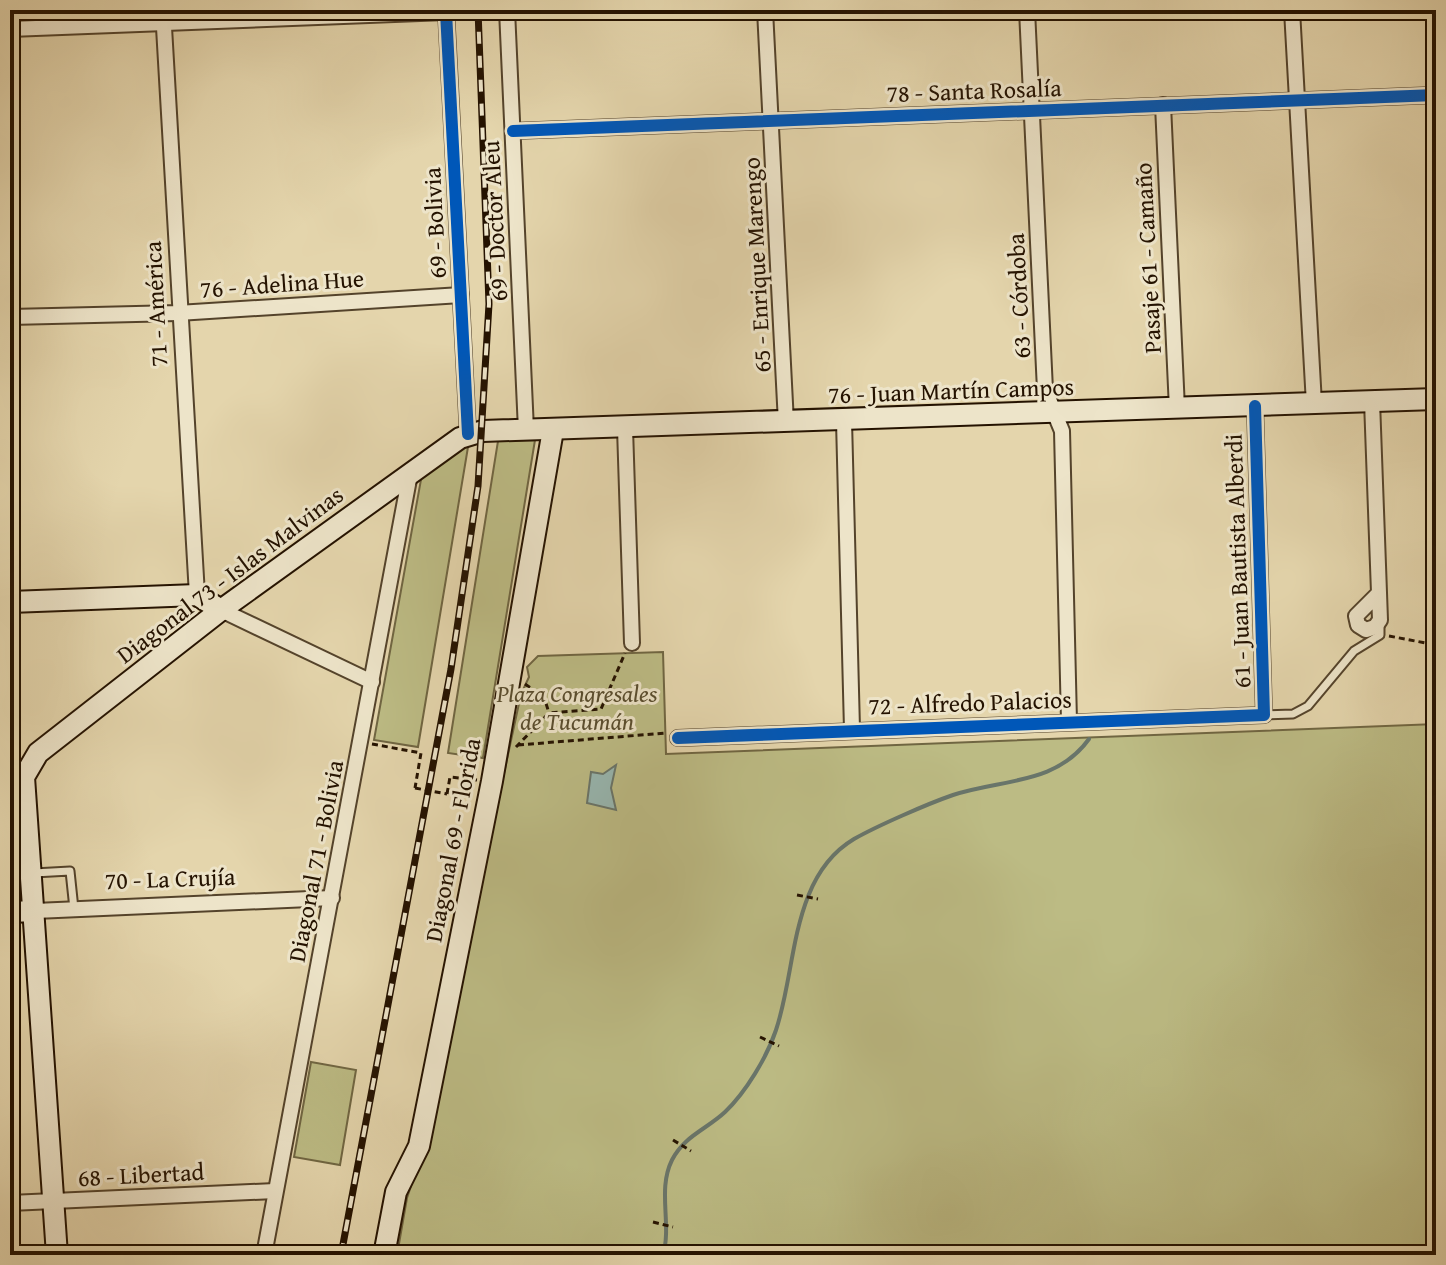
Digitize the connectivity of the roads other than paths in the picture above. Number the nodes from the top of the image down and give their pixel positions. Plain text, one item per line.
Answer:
1 (507, 10) edge
2 (765, 10) edge
3 (1027, 10) edge
4 (1292, 10) edge
5 (446, 11) edge
6 (164, 16) edge
7 (10, 29) edge
8 (1436, 95) edge
9 (1296, 100) junction
10 (1163, 105) junction
11 (1031, 110) junction
12 (772, 121) junction
13 (513, 131) junction
14 (461, 295) junction
15 (178, 313) junction
16 (10, 317) edge
17 (1436, 399) edge
18 (1372, 401) junction
19 (1314, 404) junction
20 (1255, 406) junction
21 (1177, 409) junction
22 (1054, 413) junction
23 (844, 421) junction
24 (786, 423) junction
25 (625, 428) junction
26 (526, 430) junction
27 (553, 430) junction
28 (468, 434) junction
29 (410, 474) junction
30 (1379, 593) junction
31 (197, 595) junction
32 (10, 602) edge
33 (221, 610) junction
34 (1380, 628) junction
35 (632, 643) road end
36 (372, 682) junction
37 (1264, 715) junction
38 (1069, 721) junction
39 (852, 729) junction
40 (678, 738) road end
41 (32, 873) junction
42 (332, 898) junction
43 (74, 909) junction
44 (35, 911) junction
45 (10, 912) edge
46 (275, 1191) junction
47 (54, 1201) junction
48 (10, 1203) edge
49 (57, 1255) edge
50 (264, 1255) edge
51 (384, 1255) edge

1 - 13 street, 69 - Doctor Aleu
2 - 12 street, 65 - Enrique Marengo
3 - 11 street, 63 - Córdoba
4 - 9 street
5 - 6 street
5 - 14 street, 69 - Bolivia
6 - 7 street
6 - 15 street, 71 - América
8 - 9 street, 78 - Santa Rosalía
9 - 10 street, 78 - Santa Rosalía
9 - 19 street
10 - 11 street, 78 - Santa Rosalía
10 - 21 street, Pasaje 61 - Camaño
11 - 12 street, 78 - Santa Rosalía
11 - 22 street, 63 - Córdoba
12 - 13 street, 78 - Santa Rosalía
12 - 24 street, 65 - Enrique Marengo
13 - 26 street, 69 - Doctor Aleu
14 - 15 street, 76 - Adelina Hue
14 - 28 street, 69 - Bolivia
15 - 16 street, 76 - Adelina Hue
15 - 31 street, 71 - América
17 - 18 main road, 76 - Juan Martín Campos
18 - 19 main road, 76 - Juan Martín Campos
18 - 30 street
19 - 20 main road, 76 - Juan Martín Campos
20 - 21 main road, 76 - Juan Martín Campos
20 - 37 street, 61 - Juan Bautista Alberdi
21 - 22 main road, 76 - Juan Martín Campos
22 - 23 main road, 76 - Juan Martín Campos
22 - 38 street, 63 - Córdoba
23 - 24 main road, 76 - Juan Martín Campos
23 - 39 street
24 - 25 main road, 76 - Juan Martín Campos
25 - 27 main road, 76 - Juan Martín Campos
25 - 35 street
26 - 27 main road, 76 - Juan Martín Campos
26 - 28 main road, 76 - Juan Martín Campos
27 - 51 main road, Diagonal 69 - Florida
28 - 29 main road, Diagonal 73 - Islas Malvinas
29 - 33 main road, Diagonal 73 - Islas Malvinas
29 - 36 street, Diagonal 71 - Bolivia
30 - 34 street
30 - 34 street
31 - 32 main road
31 - 33 main road
33 - 36 street
33 - 41 main road, Diagonal 73 - Islas Malvinas
34 - 37 lane
36 - 42 street, Diagonal 71 - Bolivia
37 - 38 street, 72 - Alfredo Palacios
38 - 39 street, 72 - Alfredo Palacios
39 - 40 street, 72 - Alfredo Palacios
41 - 43 lane
41 - 44 main road
42 - 43 street, 70 - La Crujía
42 - 46 street, Diagonal 71 - Bolivia
43 - 44 street, 70 - La Crujía
44 - 45 main road, 70 - La Crujía
44 - 47 main road
46 - 47 street, 68 - Libertad
46 - 50 street, Diagonal 71 - Bolivia
47 - 48 street, 68 - Libertad
47 - 49 main road

